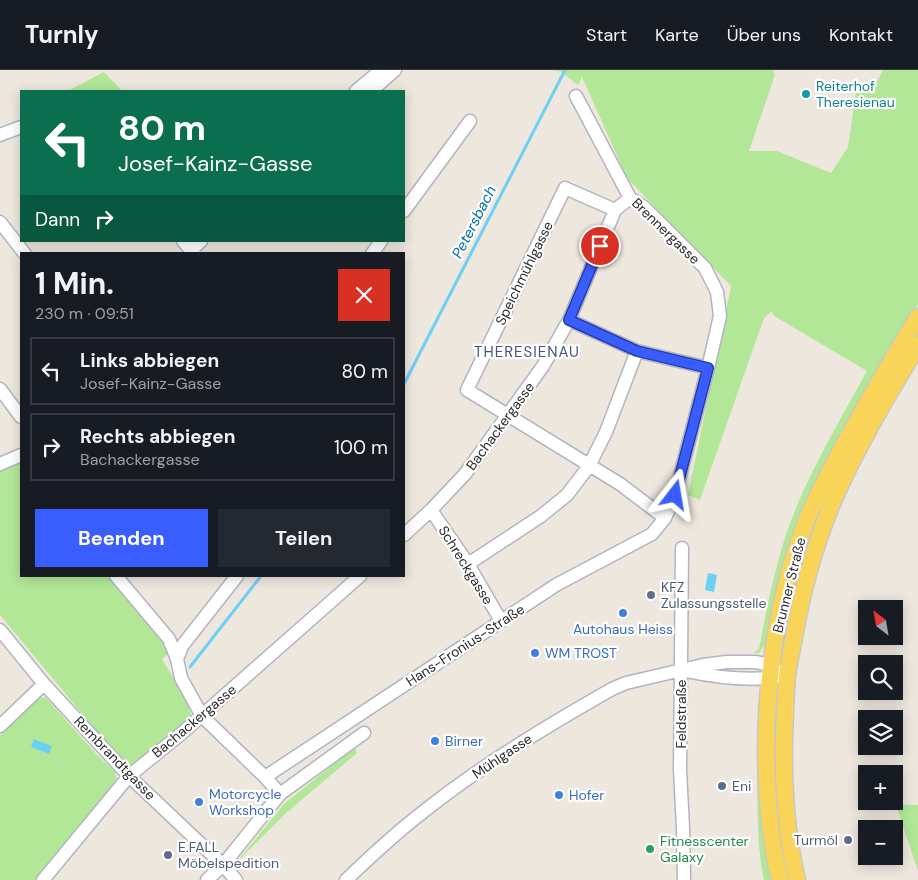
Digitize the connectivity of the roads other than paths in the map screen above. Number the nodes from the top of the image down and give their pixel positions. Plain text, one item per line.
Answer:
1 (381, 70) edge
2 (395, 70) edge
3 (357, 90) edge
4 (372, 90) edge
5 (576, 96) dead end
6 (470, 121) dead end
7 (20, 128) edge
8 (0, 135) edge
9 (630, 198) junction
10 (405, 210) edge
11 (615, 210) junction
12 (0, 222) edge
13 (23, 252) edge
14 (918, 317) edge
15 (569, 320) junction
16 (918, 345) edge
17 (637, 351) junction
18 (708, 368) junction
19 (0, 389) edge
20 (20, 416) edge
21 (508, 416) junction
22 (20, 455) edge
23 (0, 464) edge
24 (590, 466) junction
25 (431, 510) junction
26 (665, 518) junction
27 (405, 534) edge
28 (682, 548) dead end
29 (468, 564) junction
30 (117, 577) edge
31 (236, 577) edge
32 (359, 577) edge
33 (501, 621) junction
34 (0, 630) edge
35 (177, 659) junction
36 (681, 670) junction
37 (771, 672) junction
38 (787, 676) junction
39 (44, 684) junction
40 (202, 716) junction
41 (0, 726) edge
42 (364, 733) dead end
43 (129, 776) junction
44 (265, 776) junction
45 (280, 794) junction
46 (222, 865) junction
47 (43, 880) edge
48 (207, 880) edge
49 (236, 880) edge
50 (346, 880) edge
51 (684, 880) edge
52 (780, 880) edge
53 (797, 880) edge

1 - 3 street
2 - 4 street
5 - 9 street, Brennergasse
6 - 10 street
7 - 8 street
9 - 11 street, Bachackergasse
9 - 18 street, Brennergasse
11 - 15 street, Bachackergasse
11 - 21 street, Speichmühlgasse
12 - 13 street
14 - 37 main road, Brunner Straße
15 - 17 street
15 - 21 street, Bachackergasse
16 - 38 main road, Brunner Straße
17 - 18 street
17 - 24 street
18 - 26 street, Brennergasse
19 - 20 street
21 - 24 street
21 - 25 street, Bachackergasse
22 - 23 street
24 - 26 street
24 - 29 street
25 - 27 street, Bachackergasse
25 - 29 street, Schreckgasse
26 - 33 street, Hans-Fronius-Straße
28 - 36 street, Feldstraße
29 - 33 street, Schreckgasse
30 - 35 street
31 - 35 street
32 - 40 street, Bachackergasse
33 - 44 street, Hans-Fronius-Straße
34 - 39 street, Rembrandtgasse
35 - 40 street
36 - 37 street, Mühlgasse
36 - 50 street, Mühlgasse
36 - 51 street, Feldstraße
37 - 38 street, Mühlgasse
37 - 52 main road, Brunner Straße
38 - 53 main road, Brunner Straße
39 - 41 street
39 - 43 street, Rembrandtgasse
40 - 43 street, Bachackergasse
40 - 44 street
42 - 45 street
43 - 46 street, Rembrandtgasse
43 - 47 street, Bachackergasse
44 - 45 street
45 - 46 street
46 - 48 street
46 - 49 street, Rembrandtgasse

